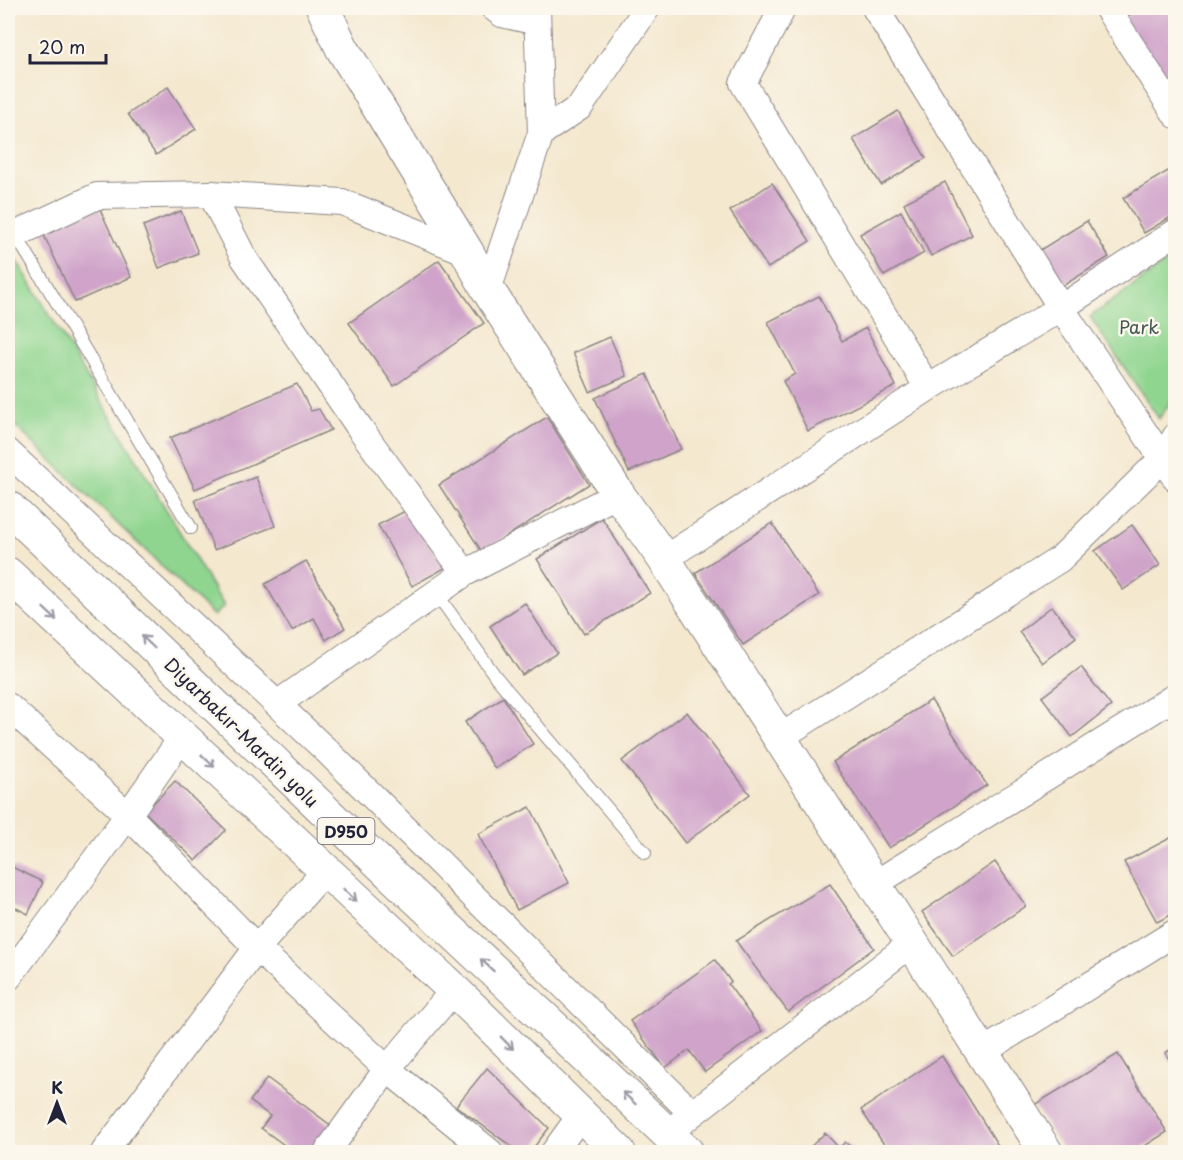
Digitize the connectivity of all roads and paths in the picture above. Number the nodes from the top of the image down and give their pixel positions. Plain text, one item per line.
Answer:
1 (323, 8) edge
2 (494, 8) edge
3 (647, 8) edge
4 (783, 8) edge
5 (874, 8) edge
6 (1107, 8) edge
7 (537, 15) edge
8 (1176, 116) edge
9 (542, 134) junction
10 (211, 194) junction
11 (1176, 232) edge
12 (11, 236) edge
13 (467, 252) junction
14 (488, 290) junction
15 (1061, 308) junction
16 (928, 388) junction
17 (1176, 436) edge
18 (8, 452) edge
19 (1169, 469) edge
20 (618, 494) junction
21 (8, 507) edge
22 (191, 528) dead end
23 (664, 559) junction
24 (465, 573) junction
25 (8, 574) edge
26 (436, 593) junction
27 (1176, 696) edge
28 (277, 704) junction
29 (8, 706) edge
30 (182, 737) junction
31 (779, 738) junction
32 (128, 814) junction
33 (645, 853) dead end
34 (325, 871) junction
35 (873, 885) junction
36 (1176, 932) edge
37 (912, 943) junction
38 (257, 948) junction
39 (8, 978) edge
40 (454, 990) junction
41 (982, 1052) junction
42 (387, 1069) junction
43 (692, 1113) junction
44 (580, 1116) junction
45 (677, 1143) edge
46 (104, 1152) edge
47 (327, 1152) edge
48 (490, 1152) edge
49 (554, 1152) edge
50 (619, 1152) edge
51 (1046, 1152) edge

1 - 13 main road
2 - 7 street
3 - 9 street
4 - 16 street
5 - 15 street
6 - 8 street
7 - 9 street
9 - 14 street
10 - 12 street
10 - 13 street
10 - 24 street
11 - 15 street
12 - 22 lane
13 - 14 main road
14 - 20 main road
15 - 16 street
15 - 19 street
16 - 23 street
17 - 19 street
18 - 28 street
19 - 31 street
20 - 23 main road
20 - 24 street
45 -> 21 main road, Diyarbakır-Mardin yolu / D950
23 - 31 main road
24 - 26 street
25 -> 30 main road, D950
26 - 28 street
26 - 33 lane
27 - 35 street
28 - 43 street
29 - 32 street
30 - 32 street
30 -> 34 main road, D950
31 - 35 main road
32 - 38 street
32 - 39 street
34 - 38 street
34 -> 40 main road, D950
35 - 37 main road
36 - 41 street
37 - 41 main road
37 - 43 street
38 - 42 street
38 - 46 street
40 - 42 street
40 -> 44 main road, D950
41 - 51 main road
42 - 47 street
42 - 48 street
43 - 45 street
44 - 49 street
44 - 50 main road, D950

